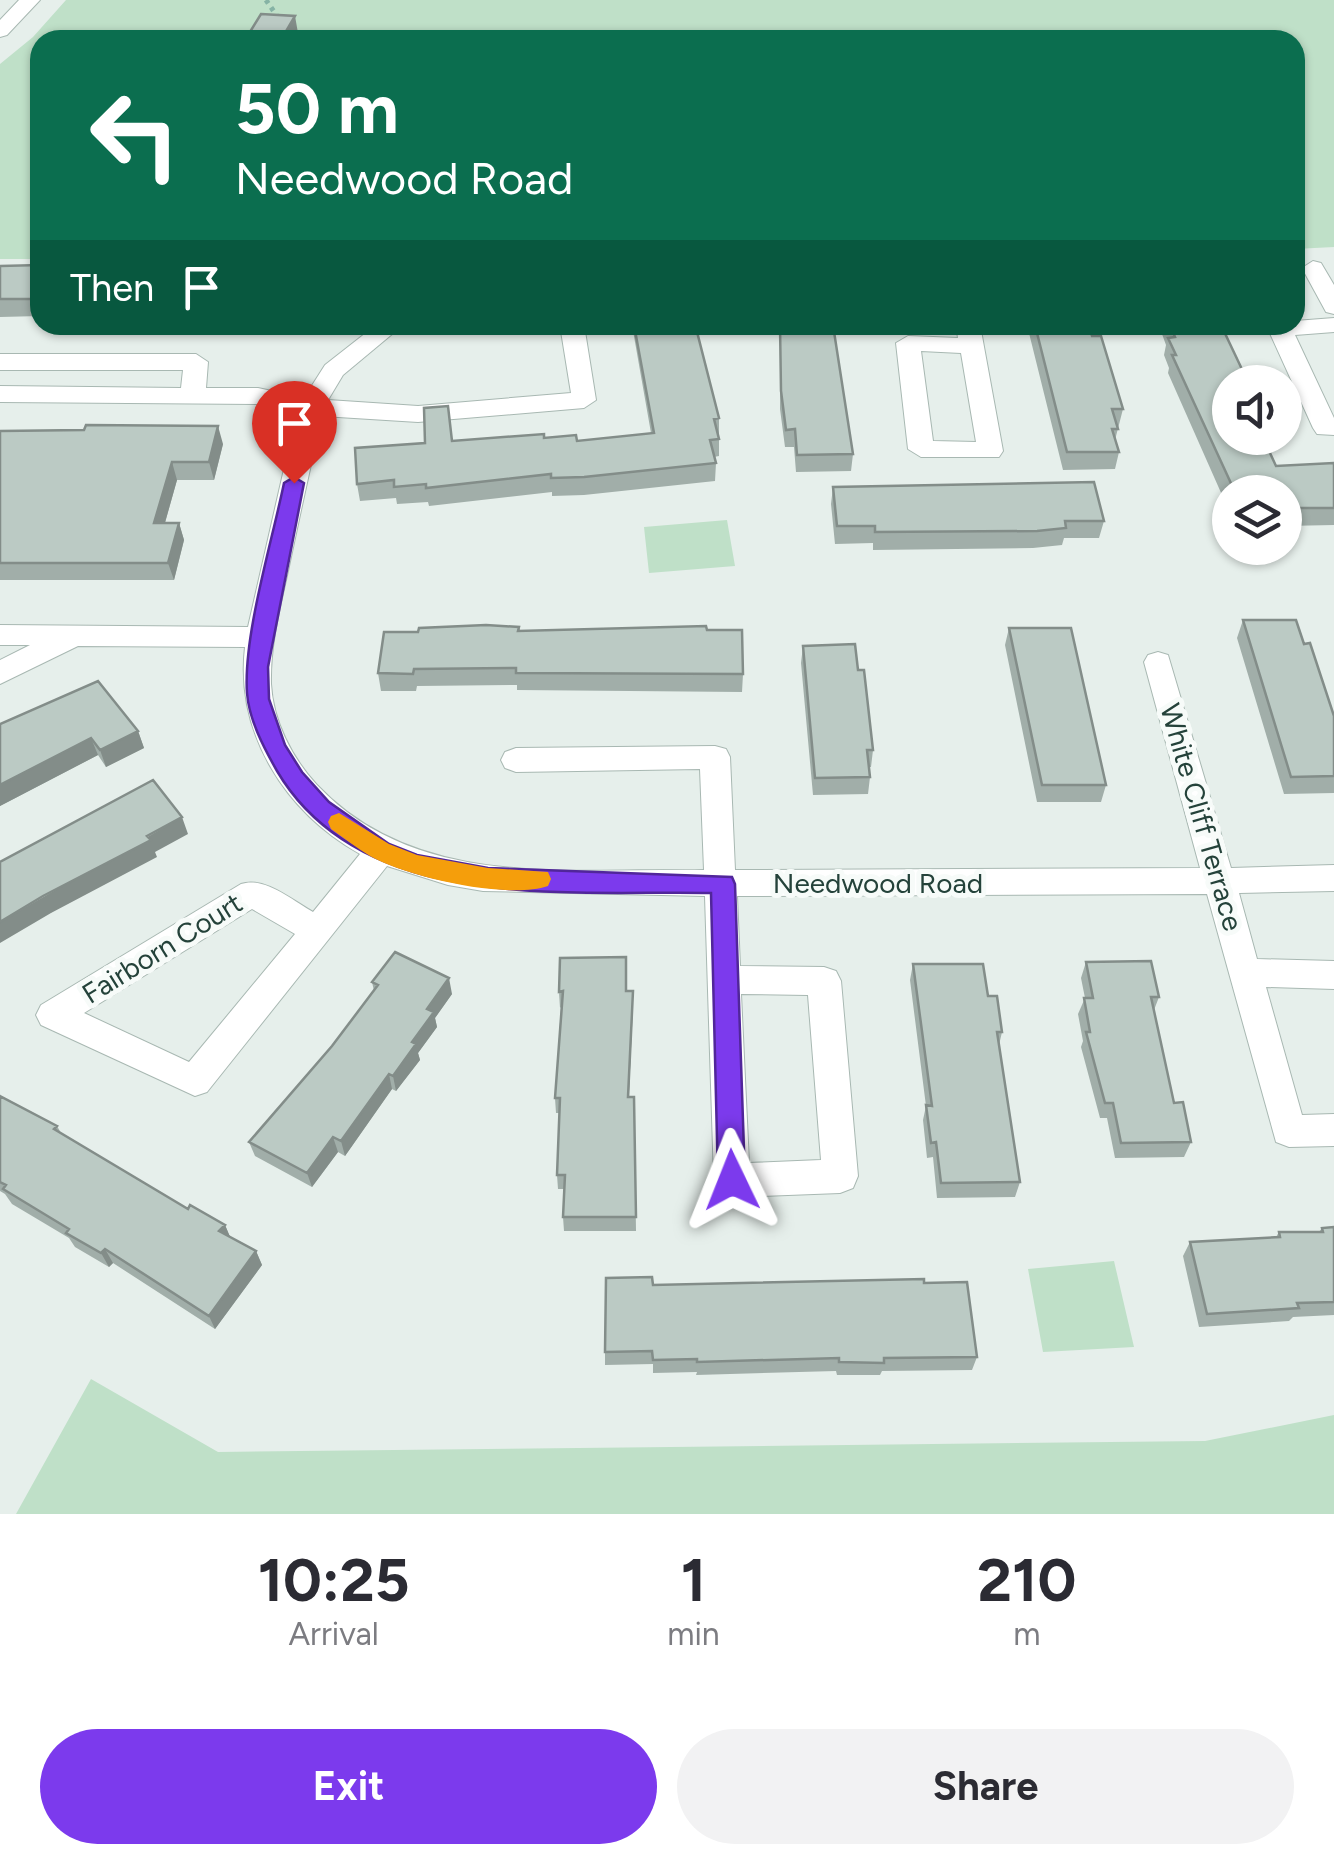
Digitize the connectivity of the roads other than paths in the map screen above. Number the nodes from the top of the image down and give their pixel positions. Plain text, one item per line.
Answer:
1 (30, 0) edge
2 (0, 31) edge
3 (1314, 268) edge
4 (1334, 307) edge
5 (1334, 325) edge
6 (1305, 327) edge
7 (378, 335) edge
8 (574, 335) edge
9 (970, 335) edge
10 (1283, 335) edge
11 (0, 362) edge
12 (0, 394) edge
13 (194, 395) junction
14 (311, 406) junction
15 (1334, 427) edge
16 (0, 635) edge
17 (75, 636) junction
18 (260, 637) junction
19 (1158, 662) dead end
20 (0, 673) edge
21 (516, 760) dead end
22 (381, 851) junction
23 (1334, 878) edge
24 (1220, 881) junction
25 (723, 884) junction
26 (314, 929) junction
27 (1246, 973) junction
28 (1334, 975) edge
29 (726, 980) junction
30 (1334, 1130) edge

1 - 2 street
3 - 4 street
5 - 6 street
7 - 14 street, Needwood Road
8 - 14 street
9 - 9 street
10 - 15 street
11 - 13 street
12 - 13 street
13 - 14 street
14 - 18 street, Needwood Road
16 - 17 street
17 - 18 street
17 - 20 street
18 - 22 street, Needwood Road
19 - 24 street, White Cliff Terrace
21 - 25 street
22 - 25 street, Needwood Road
22 - 26 street, Fairborn Court
23 - 24 street, Needwood Road
24 - 25 street, Needwood Road
24 - 27 street, White Cliff Terrace
25 - 29 street
26 - 26 street, Fairborn Court
27 - 28 street
27 - 30 street, White Cliff Terrace
29 - 29 street

